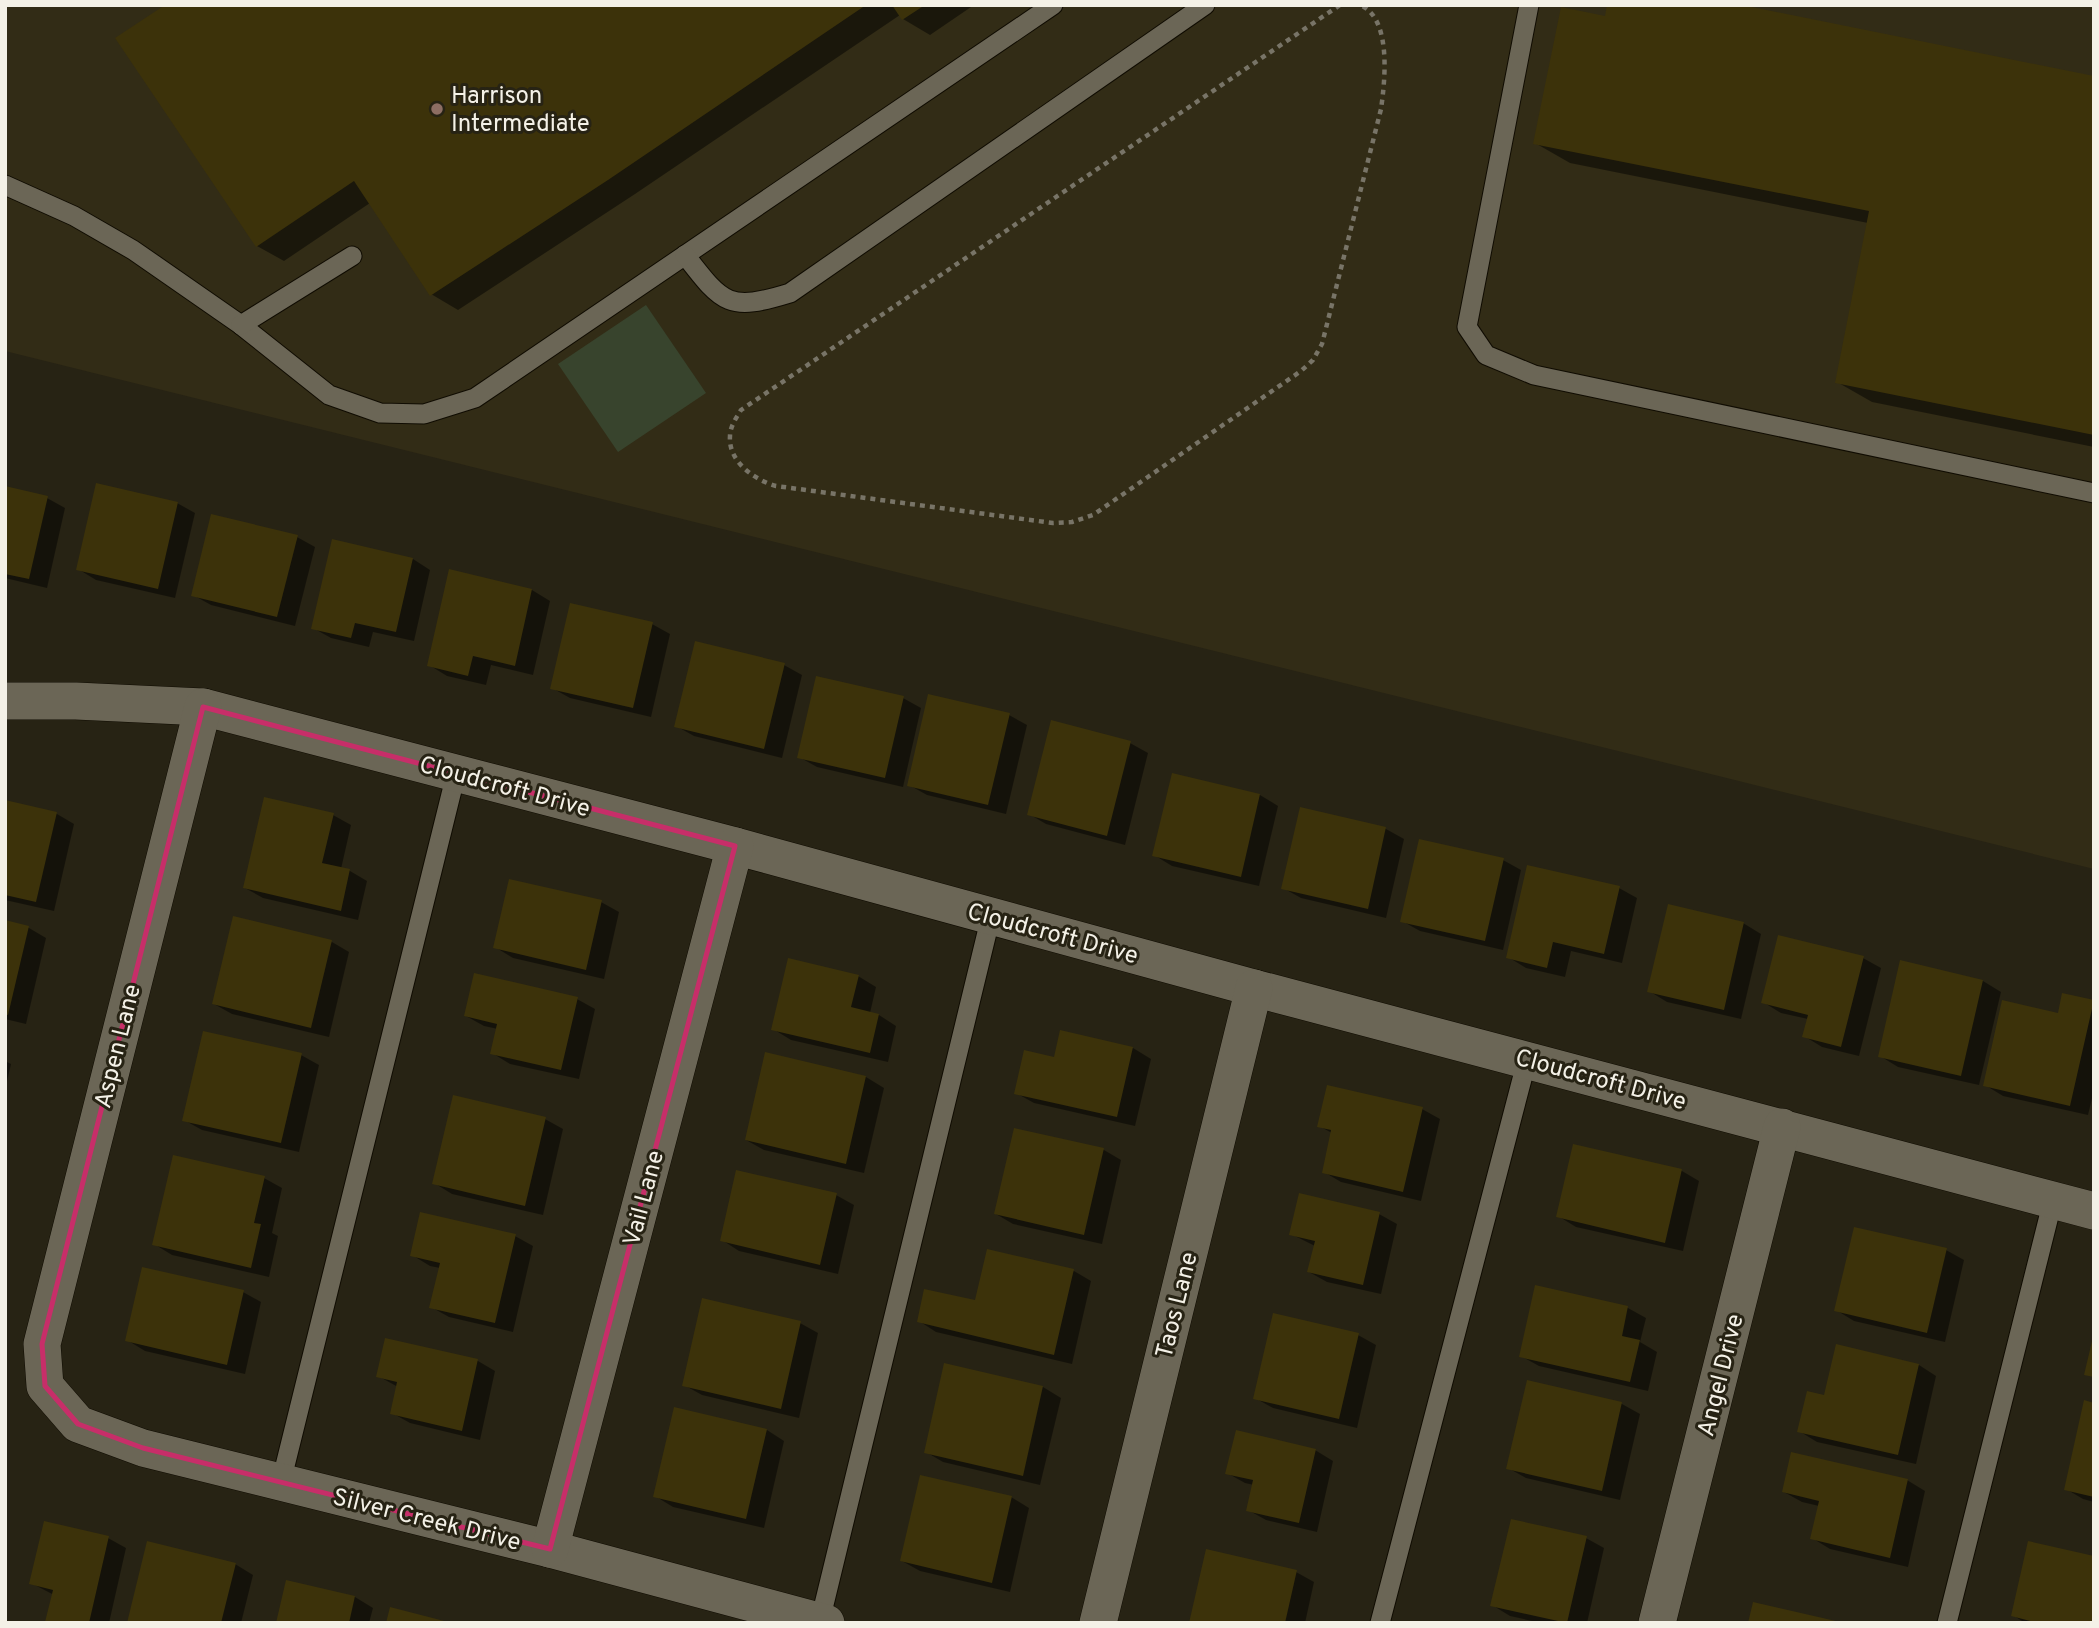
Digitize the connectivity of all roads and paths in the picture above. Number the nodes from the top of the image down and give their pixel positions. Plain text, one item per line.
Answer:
1 (1053, 5) edge
2 (1205, 5) edge
3 (1340, 5) edge
4 (1360, 5) edge
5 (1529, 5) edge
6 (5, 185) edge
7 (685, 255) junction
8 (352, 256) dead end
9 (241, 325) junction
10 (2094, 493) edge
11 (5, 701) edge
12 (203, 707) junction
13 (456, 774) junction
14 (735, 846) junction
15 (991, 916) junction
16 (1254, 988) junction
17 (1527, 1060) junction
18 (1782, 1127) junction
19 (2053, 1200) junction
20 (2094, 1211) edge
21 (45, 1386) joint
22 (281, 1482) junction
23 (550, 1549) junction
24 (822, 1622) edge
25 (1098, 1623) edge
26 (1380, 1623) edge
27 (1657, 1623) edge
28 (1947, 1623) edge

1 - 7 lane
2 - 7 lane
3 - 4 path
5 - 10 lane
6 - 9 lane
7 - 9 lane
8 - 9 lane
11 - 12 street, Cloudcroft Drive
12 - 13 street, Cloudcroft Drive
12 - 21 street, Aspen Lane
13 - 14 street, Cloudcroft Drive
13 - 22 lane
14 - 15 street, Cloudcroft Drive
14 - 23 street, Vail Lane
15 - 16 street, Cloudcroft Drive
15 - 24 lane
16 - 17 street, Cloudcroft Drive
16 - 25 street, Taos Lane
17 - 18 street, Cloudcroft Drive
17 - 26 lane
18 - 19 street, Cloudcroft Drive
18 - 27 street, Angel Drive
19 - 20 street, Cloudcroft Drive
19 - 28 lane
21 - 22 street, Silver Creek Drive
22 - 23 street, Silver Creek Drive
23 - 24 street, Silver Creek Drive

